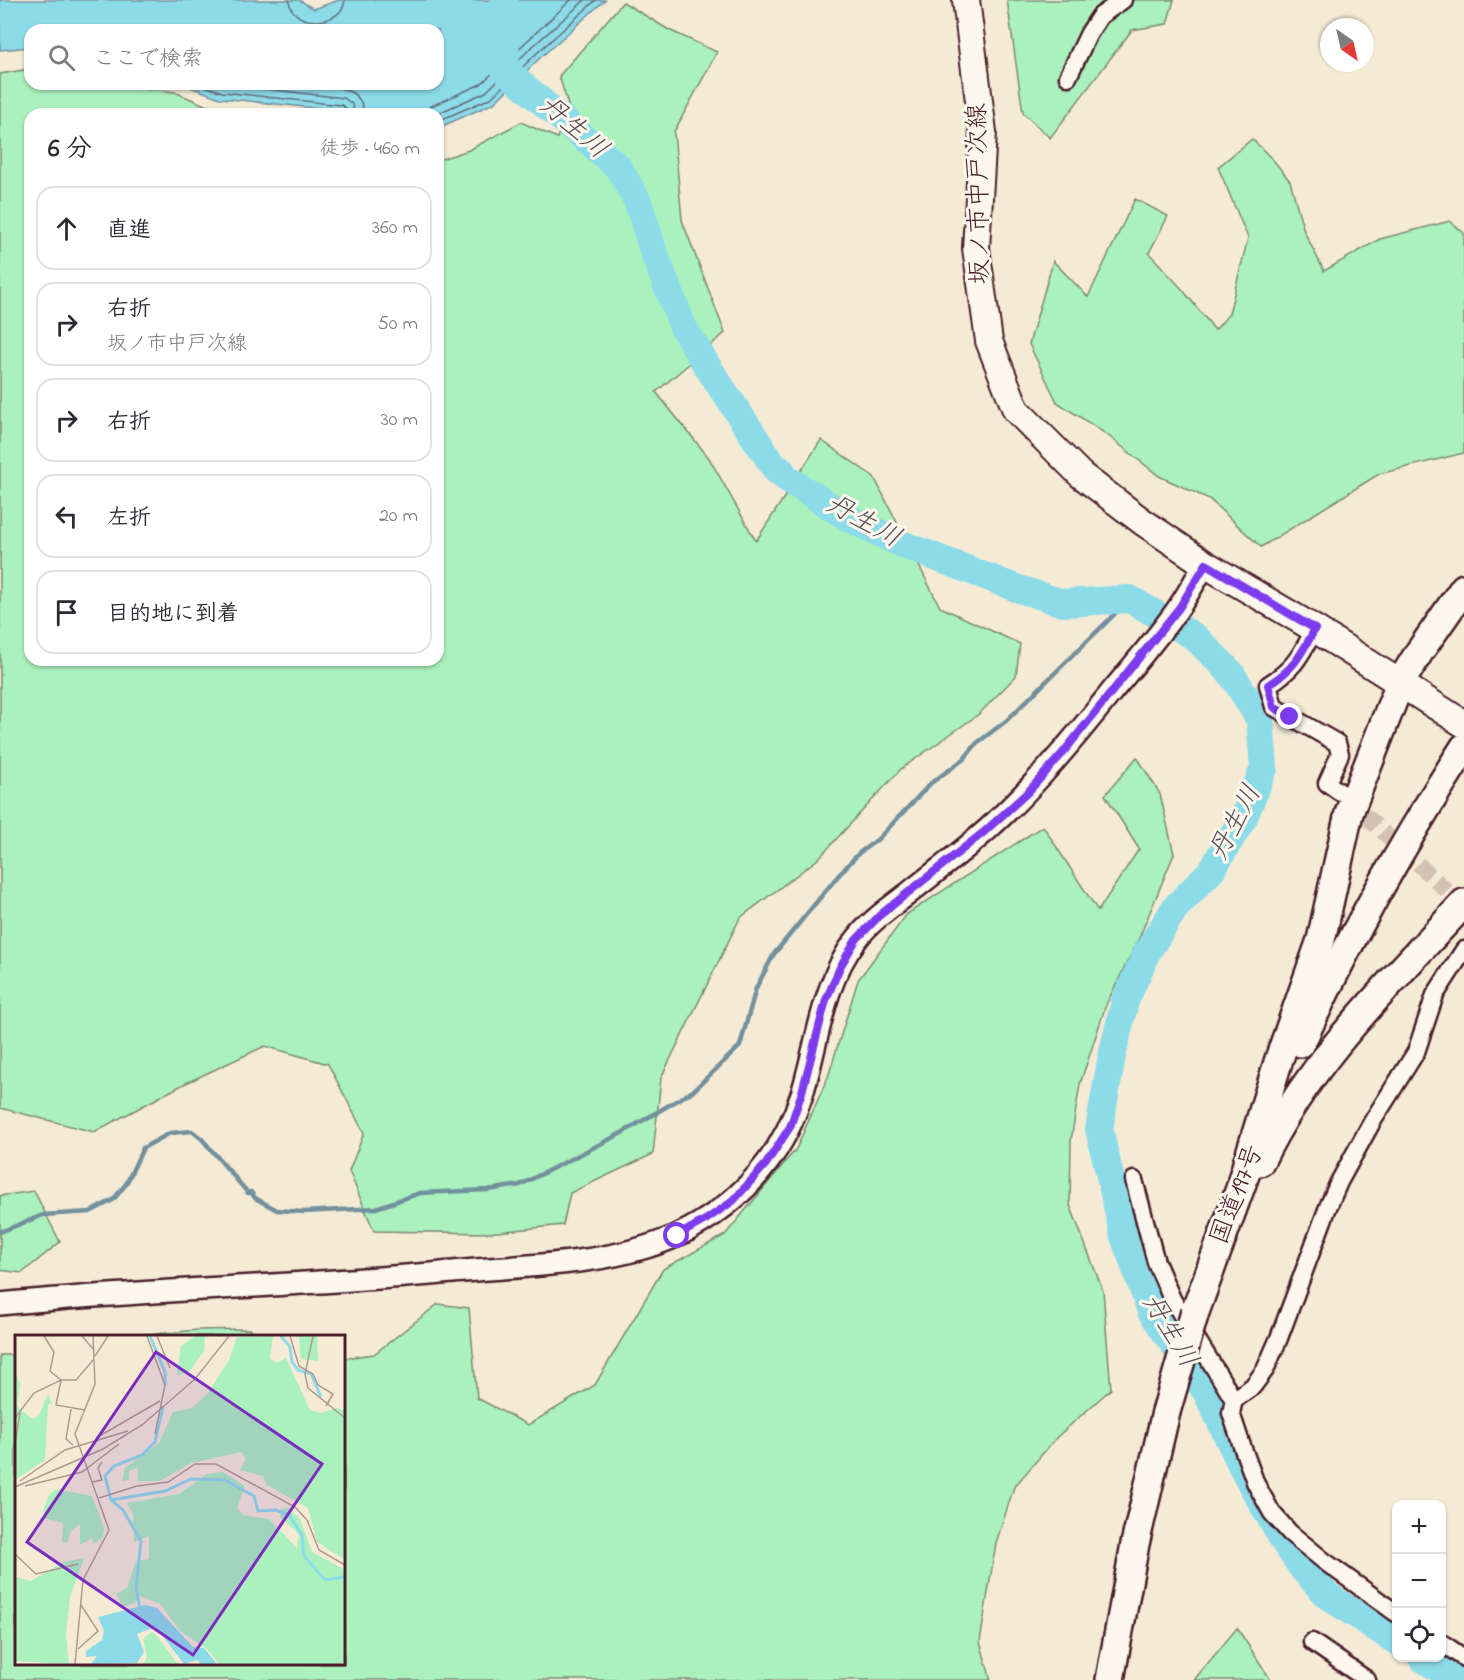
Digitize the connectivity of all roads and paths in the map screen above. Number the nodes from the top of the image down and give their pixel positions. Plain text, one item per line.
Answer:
1 (966, 0) edge
2 (1123, 0) edge
3 (1068, 76) dead end
4 (1206, 564) junction
5 (1464, 588) edge
6 (1315, 629) junction
7 (1400, 682) junction
8 (1464, 724) edge
9 (1462, 751) edge
10 (1340, 792) tunnel mouth
11 (1464, 903) edge
12 (1464, 950) edge
13 (1134, 1180) dead end
14 (1242, 1180) junction
15 (0, 1304) edge
16 (1196, 1312) junction
17 (1234, 1400) junction
18 (1392, 1610) edge
19 (1312, 1642) dead end
20 (1446, 1646) edge
21 (1464, 1658) edge
22 (1110, 1680) edge
23 (1367, 1680) edge

1 - 4 main road, 坂ノ市中戸次線
2 - 3 street
4 - 6 main road, 坂ノ市中戸次線
4 - 15 street
5 - 7 highway
6 - 7 main road, 坂ノ市中戸次線
6 - 10 street
7 - 8 main road, 坂ノ市中戸次線
7 - 14 highway
9 - 14 highway, 国道197号
11 - 16 highway
12 - 17 street
13 - 17 street
14 - 16 highway, 国道197号
16 - 22 highway, 国道197号, bridge
17 - 18 street
19 - 23 street
20 - 21 street

